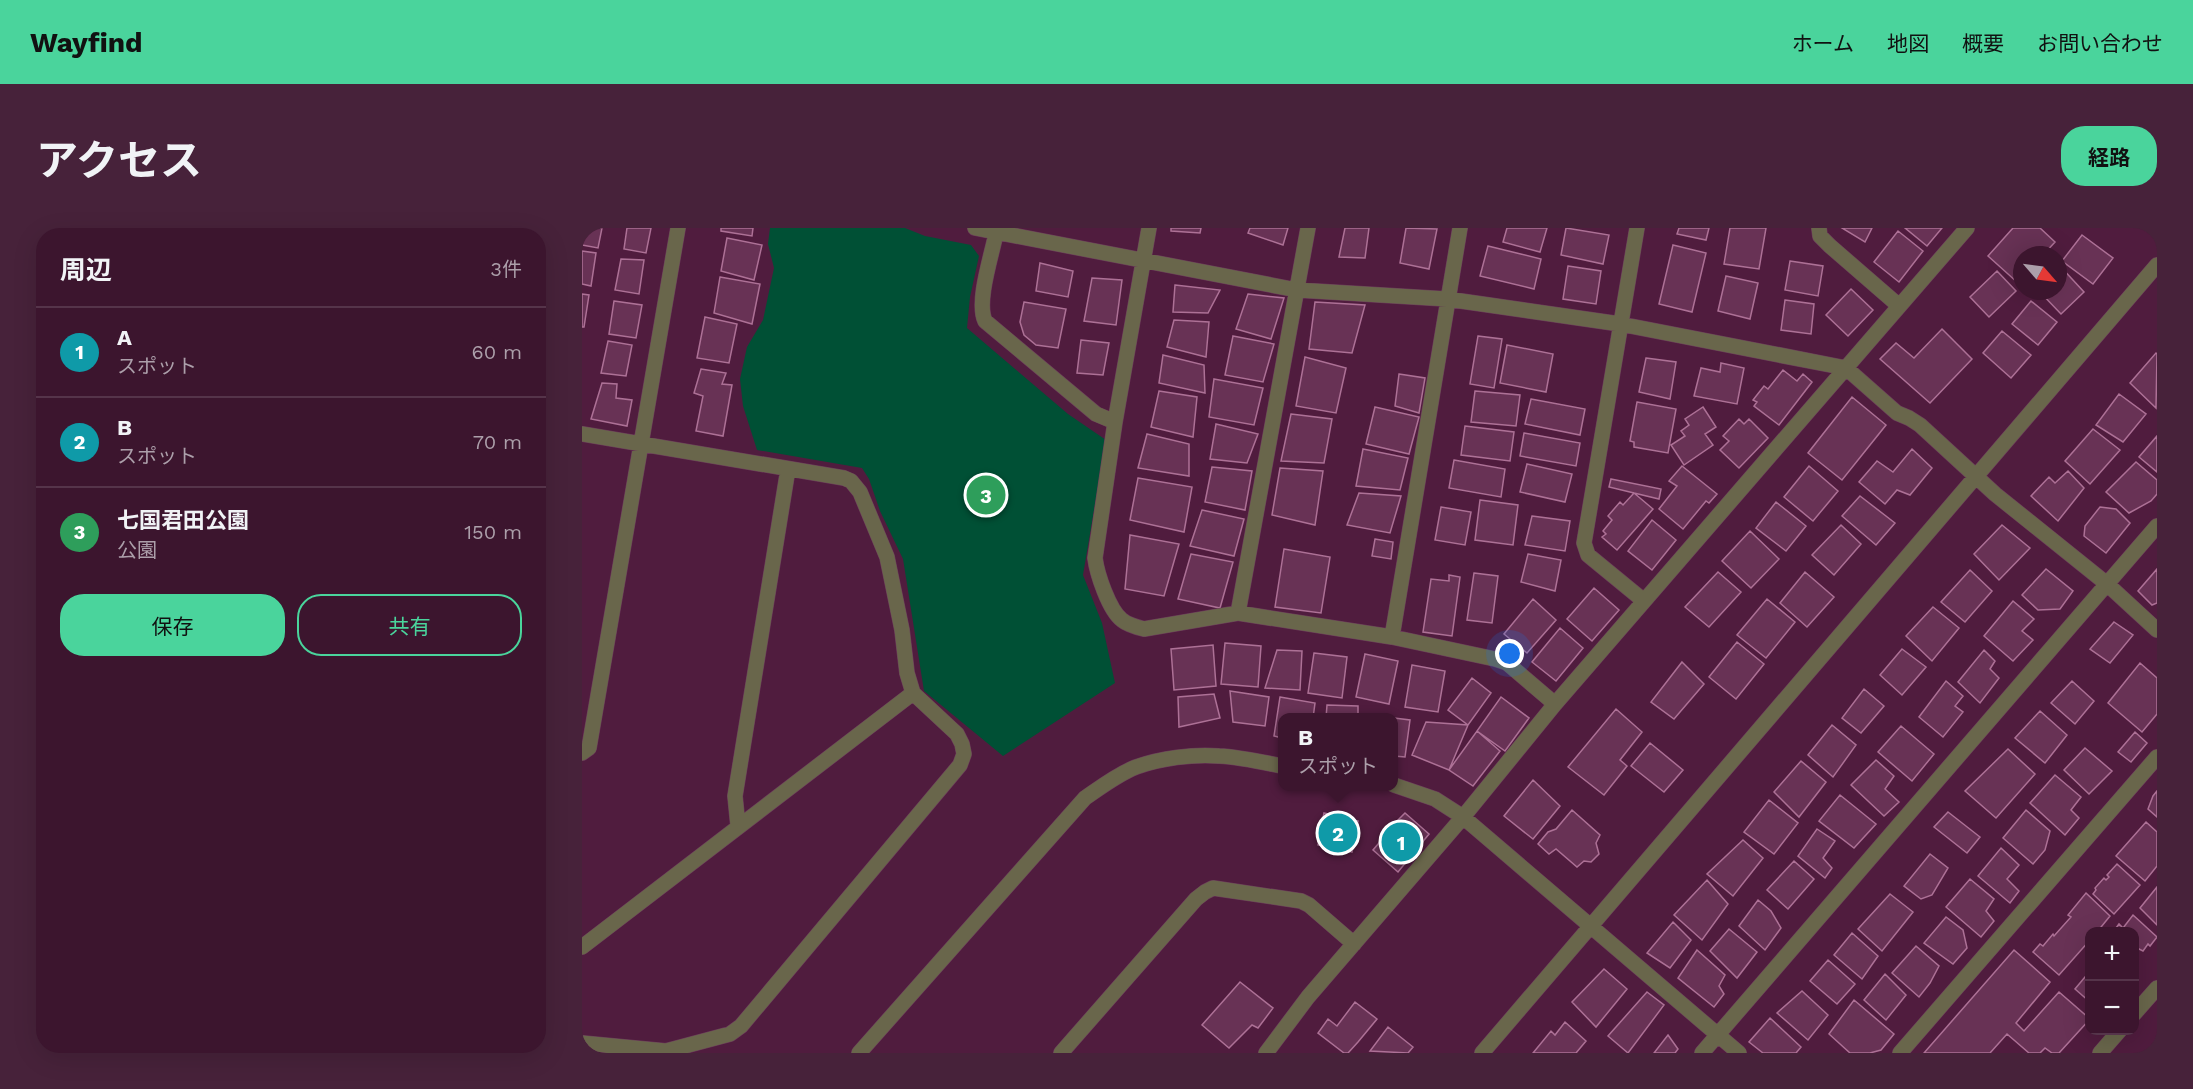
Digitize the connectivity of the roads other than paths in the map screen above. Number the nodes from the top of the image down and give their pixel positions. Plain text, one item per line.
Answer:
1 (678, 228) edge
2 (975, 228) edge
3 (1149, 228) edge
4 (1308, 228) edge
5 (1460, 228) edge
6 (1637, 228) edge
7 (1819, 228) edge
8 (1967, 228) edge
9 (996, 233) junction
10 (1143, 259) junction
11 (2157, 265) edge
12 (1297, 290) junction
13 (1447, 299) junction
14 (1898, 305) junction
15 (1620, 324) junction
16 (1846, 368) junction
17 (1115, 422) junction
18 (582, 434) edge
19 (641, 444) junction
20 (788, 469) junction
21 (1977, 478) junction
22 (2157, 526) edge
23 (2106, 584) junction
24 (1644, 602) junction
25 (1238, 613) junction
26 (2157, 630) edge
27 (1392, 638) junction
28 (913, 693) junction
29 (1555, 704) junction
30 (582, 753) edge
31 (2157, 758) edge
32 (1278, 765) edge
33 (1398, 786) edge
34 (1463, 817) junction
35 (738, 826) junction
36 (1590, 927) junction
37 (1354, 944) junction
38 (582, 947) edge
39 (2157, 988) edge
40 (2139, 1008) edge
41 (1717, 1035) junction
42 (2116, 1035) edge
43 (582, 1043) edge
44 (859, 1053) edge
45 (1061, 1053) edge
46 (1266, 1053) edge
47 (1482, 1053) edge
48 (1702, 1053) edge
49 (1739, 1053) edge
50 (1900, 1053) edge
51 (2100, 1053) edge

1 - 19 street
2 - 9 street
3 - 10 street
4 - 12 street
5 - 13 street
6 - 15 street
7 - 14 street
8 - 14 street
9 - 10 street
9 - 17 street
10 - 12 street
10 - 17 street
11 - 21 street
12 - 13 street
12 - 25 street
13 - 15 street
13 - 27 street
14 - 16 street
15 - 16 street
15 - 24 street
16 - 21 street
16 - 24 street
17 - 25 street
18 - 19 street
19 - 20 street
19 - 30 street
20 - 28 street
20 - 35 street
21 - 23 street
21 - 36 street
22 - 23 street
23 - 26 street
23 - 41 street
24 - 29 street
25 - 27 street
27 - 29 street
28 - 35 street
28 - 43 street
29 - 34 street
31 - 50 street
32 - 44 street
33 - 34 street
34 - 36 street
34 - 37 street
35 - 38 street
36 - 41 street
36 - 47 street
37 - 45 street
37 - 46 street
39 - 40 street
41 - 48 street
41 - 49 street
42 - 51 street

